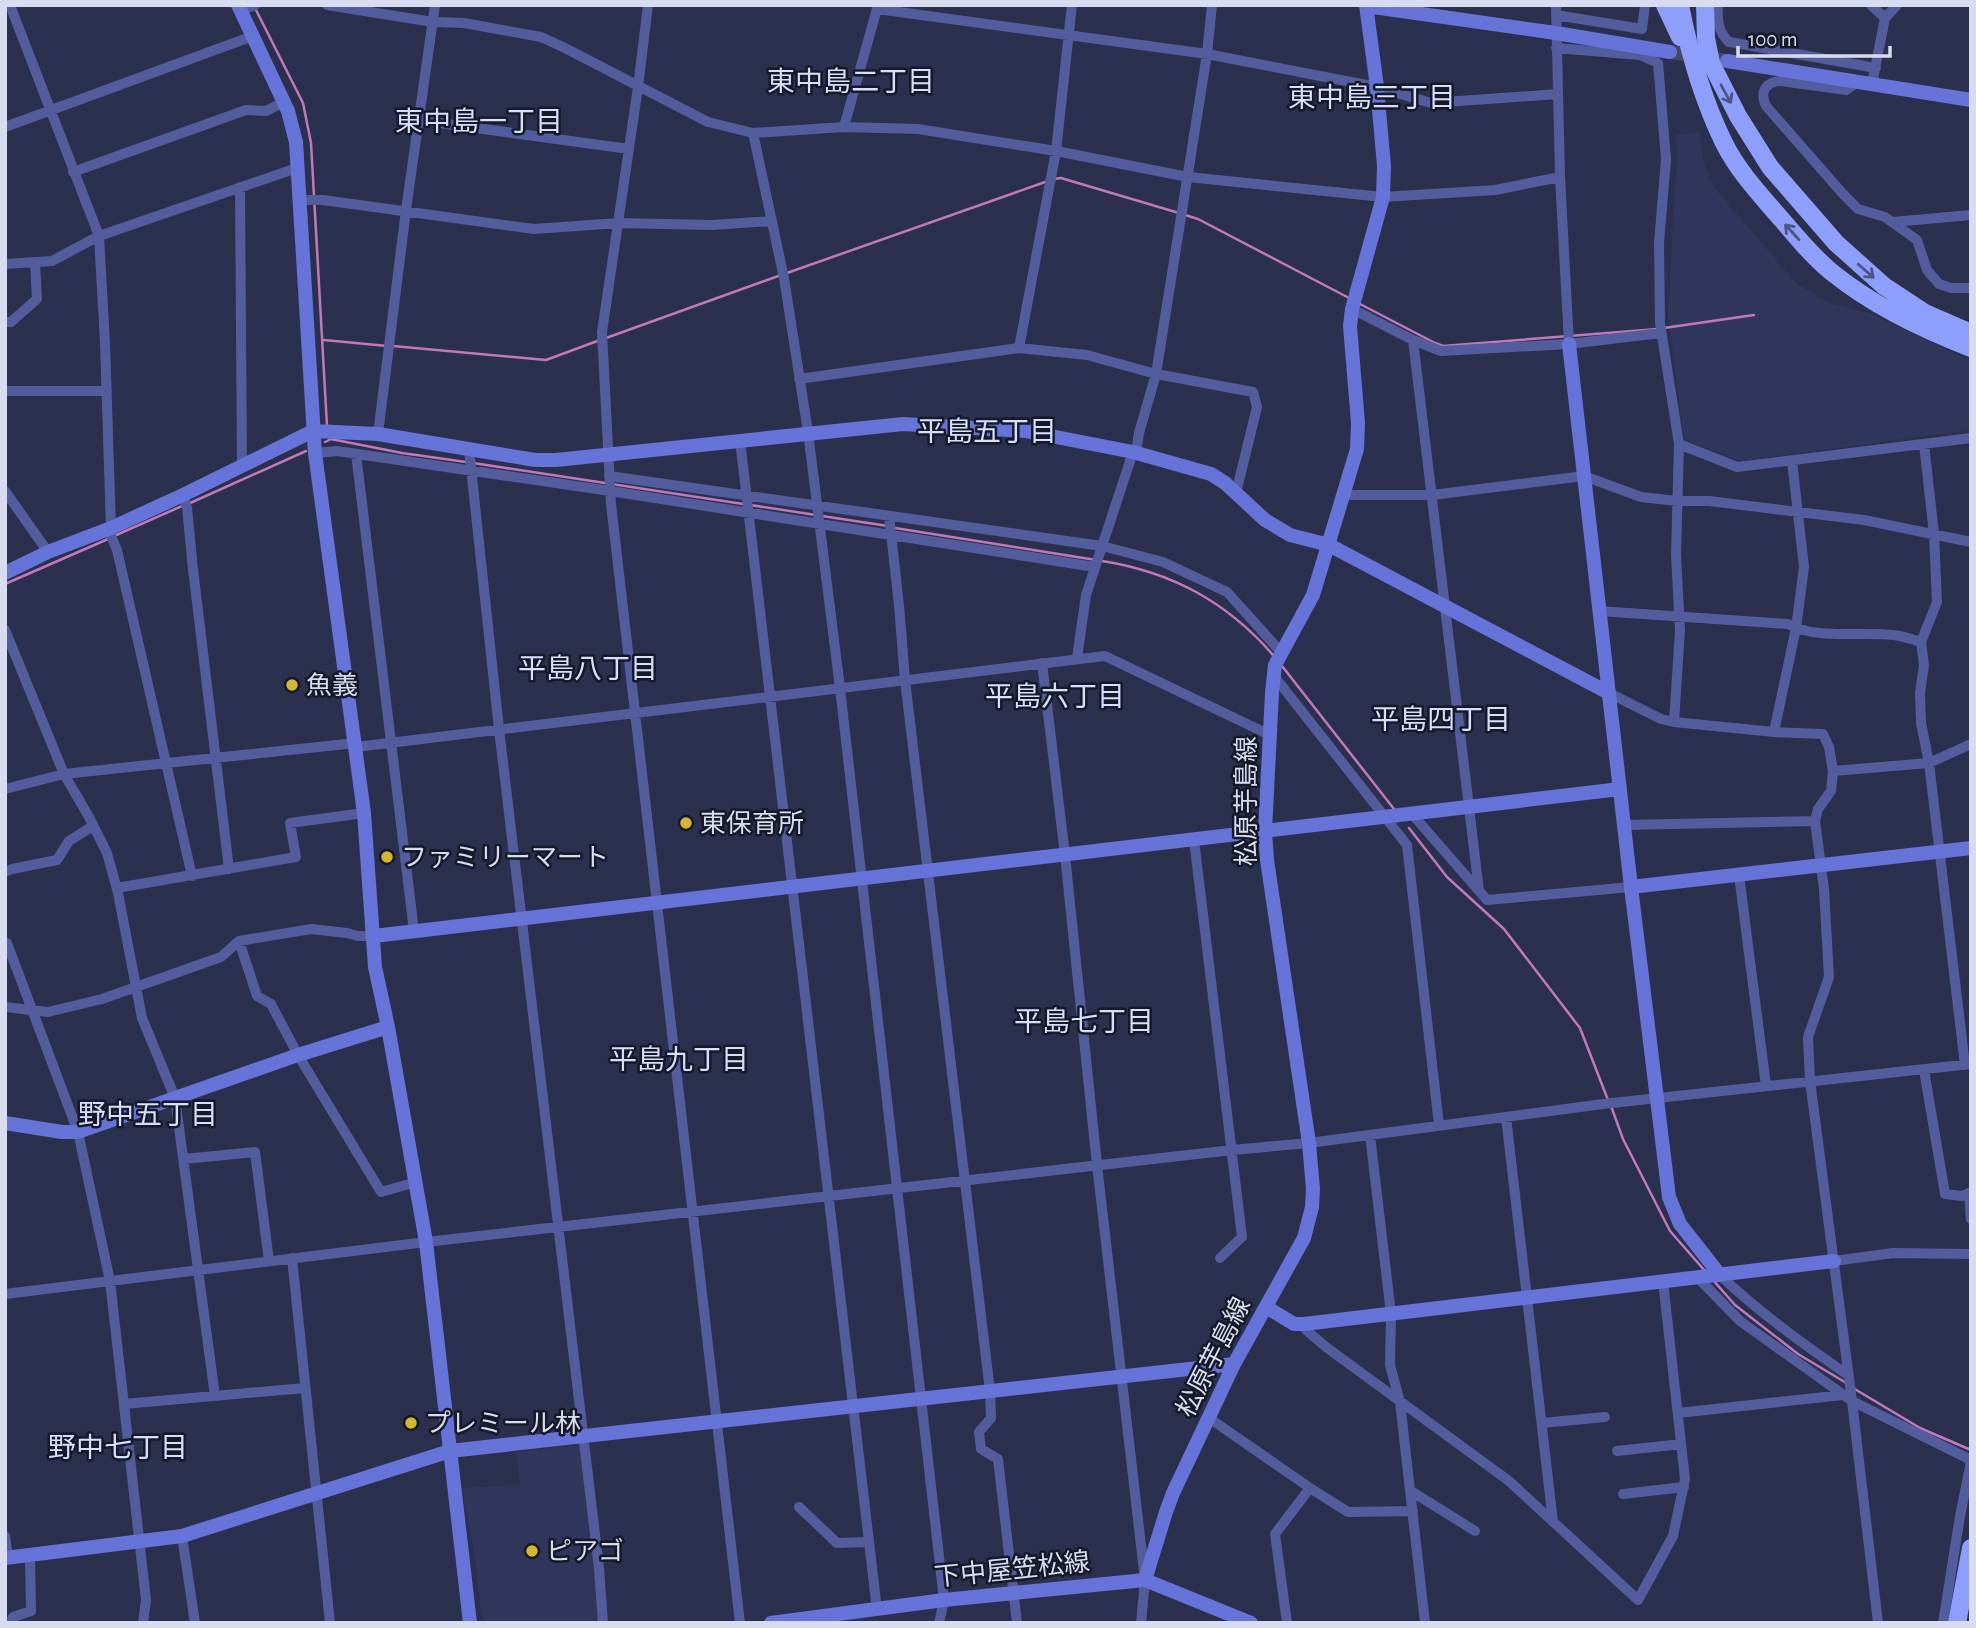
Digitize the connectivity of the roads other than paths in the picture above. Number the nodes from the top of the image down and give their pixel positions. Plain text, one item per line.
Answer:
1 (10, 5) edge
2 (327, 5) edge
3 (435, 5) edge
4 (648, 5) edge
5 (1072, 5) edge
6 (1212, 5) edge
7 (1360, 5) edge
8 (1645, 5) edge
9 (1665, 5) edge
10 (1681, 5) edge
11 (1693, 5) edge
12 (1705, 5) edge
13 (1718, 5) edge
14 (1871, 5) edge
15 (1897, 5) edge
16 (1366, 6) edge
17 (245, 7) edge
18 (878, 7) edge
19 (1556, 10) edge
20 (1885, 18) junction
21 (433, 22) junction
22 (1068, 35) junction
23 (253, 36) junction
24 (1556, 40) junction
25 (1670, 52) tunnel mouth
26 (1208, 54) junction
27 (1711, 65) junction
28 (1875, 68) junction
29 (1865, 83) junction
30 (638, 87) junction
31 (1377, 87) junction
32 (1558, 94) junction
33 (1971, 100) edge
34 (284, 102) junction
35 (50, 112) junction
36 (418, 120) junction
37 (5, 127) edge
38 (844, 127) junction
39 (753, 133) junction
40 (629, 149) junction
41 (1056, 151) junction
42 (297, 168) junction
43 (73, 172) junction
44 (1188, 177) junction
45 (1560, 177) junction
46 (240, 187) junction
47 (1383, 197) junction
48 (303, 200) junction
49 (406, 210) junction
50 (1971, 215) edge
51 (772, 221) junction
52 (1893, 222) junction
53 (619, 223) junction
54 (99, 236) junction
55 (35, 263) junction
56 (5, 264) edge
57 (1971, 288) edge
58 (1353, 303) junction
59 (5, 322) edge
60 (1660, 328) junction
61 (1971, 333) edge
62 (1569, 339) junction
63 (1413, 341) junction
64 (1019, 348) junction
65 (1971, 348) edge
66 (1156, 374) junction
67 (799, 379) junction
68 (5, 391) edge
69 (107, 391) junction
70 (317, 431) junction
71 (808, 432) junction
72 (378, 434) junction
73 (1971, 438) edge
74 (740, 440) junction
75 (1679, 444) junction
76 (1924, 444) junction
77 (469, 452) junction
78 (1133, 452) junction
79 (315, 453) junction
80 (356, 454) junction
81 (607, 454) junction
82 (1792, 461) junction
83 (242, 466) junction
84 (471, 469) junction
85 (1584, 477) junction
86 (609, 483) junction
87 (5, 491) edge
88 (1236, 493) junction
89 (1344, 495) junction
90 (1432, 495) junction
91 (185, 501) junction
92 (1677, 501) junction
93 (748, 504) junction
94 (1798, 512) junction
95 (818, 515) junction
96 (890, 518) junction
97 (110, 532) junction
98 (891, 533) junction
99 (1934, 534) junction
100 (1971, 542) edge
101 (1329, 545) junction
102 (48, 552) junction
103 (1099, 558) junction
104 (5, 573) edge
105 (1444, 604) junction
106 (1599, 611) junction
107 (1679, 617) junction
108 (1796, 628) junction
109 (5, 629) edge
110 (1921, 642) junction
111 (1077, 658) junction
112 (1277, 662) junction
113 (1042, 663) junction
114 (905, 680) junction
115 (840, 688) junction
116 (1609, 693) junction
117 (770, 696) junction
118 (636, 713) junction
119 (1674, 722) junction
120 (499, 729) junction
121 (1774, 732) junction
122 (1270, 735) junction
123 (390, 743) junction
124 (1971, 744) edge
125 (356, 745) junction
126 (216, 758) junction
127 (166, 763) junction
128 (1929, 763) junction
129 (1833, 771) junction
130 (64, 774) junction
131 (5, 789) edge
132 (1620, 789) junction
133 (1469, 807) junction
134 (364, 813) junction
135 (1412, 814) junction
136 (1384, 818) junction
137 (1815, 821) junction
138 (1625, 825) junction
139 (93, 826) junction
140 (1265, 831) junction
141 (1194, 840) junction
142 (1971, 848) edge
143 (1939, 851) junction
144 (1065, 855) junction
145 (1821, 865) junction
146 (229, 869) junction
147 (927, 871) junction
148 (5, 872) edge
149 (1739, 875) junction
150 (192, 876) junction
151 (861, 879) junction
152 (793, 887) junction
153 (1631, 887) junction
154 (117, 888) junction
155 (1479, 891) junction
156 (658, 902) junction
157 (522, 918) junction
158 (414, 931) junction
159 (374, 936) junction
160 (239, 941) junction
161 (7, 943) edge
162 (136, 987) junction
163 (5, 1007) edge
164 (34, 1011) junction
165 (388, 1027) junction
166 (298, 1055) junction
167 (1968, 1065) edge
168 (1924, 1070) junction
169 (1810, 1081) junction
170 (1766, 1086) junction
171 (176, 1098) junction
172 (1657, 1100) junction
173 (1506, 1117) junction
174 (5, 1123) edge
175 (1439, 1125) junction
176 (78, 1132) junction
177 (1370, 1135) junction
178 (1309, 1143) junction
179 (1232, 1150) junction
180 (184, 1159) junction
181 (1097, 1165) junction
182 (963, 1181) junction
183 (416, 1182) junction
184 (896, 1189) junction
185 (1970, 1193) edge
186 (829, 1196) junction
187 (693, 1212) junction
188 (1971, 1219) edge
189 (558, 1227) junction
190 (426, 1242) junction
191 (1971, 1254) edge
192 (292, 1258) junction
193 (1220, 1258) dead end
194 (269, 1261) junction
195 (1834, 1261) junction
196 (199, 1270) junction
197 (1709, 1276) junction
198 (110, 1281) junction
199 (1663, 1281) junction
200 (5, 1294) edge
201 (1527, 1297) junction
202 (1266, 1307) junction
203 (1391, 1314) junction
204 (1304, 1324) junction
205 (1234, 1364) junction
206 (1122, 1376) junction
207 (305, 1388) junction
208 (1848, 1388) junction
209 (989, 1391) junction
210 (215, 1396) junction
211 (920, 1399) junction
212 (1400, 1402) junction
213 (124, 1404) junction
214 (853, 1406) junction
215 (1678, 1413) junction
216 (1605, 1417) dead end
217 (1209, 1419) junction
218 (717, 1422) junction
219 (1542, 1423) junction
220 (582, 1437) junction
221 (1681, 1444) junction
222 (450, 1451) junction
223 (1618, 1451) dead end
224 (1971, 1461) edge
225 (1684, 1486) junction
226 (1310, 1488) junction
227 (1411, 1491) junction
228 (316, 1494) junction
229 (1623, 1494) dead end
230 (799, 1507) dead end
231 (1413, 1511) junction
232 (1553, 1522) junction
233 (1475, 1531) dead end
234 (5, 1536) edge
235 (182, 1536) junction
236 (139, 1542) junction
237 (869, 1542) junction
238 (1971, 1549) edge
239 (30, 1554) junction
240 (7, 1558) edge
241 (1146, 1580) junction
242 (1014, 1593) junction
243 (944, 1600) junction
244 (877, 1610) junction
245 (852, 1618) edge
246 (11, 1623) edge
247 (143, 1623) edge
248 (195, 1623) edge
249 (330, 1623) edge
250 (470, 1623) edge
251 (603, 1623) edge
252 (740, 1623) edge
253 (771, 1623) edge
254 (939, 1623) edge
255 (1017, 1623) edge
256 (1141, 1623) edge
257 (1251, 1623) edge
258 (1287, 1623) edge
259 (1425, 1623) edge
260 (1878, 1623) edge
261 (1943, 1623) edge
262 (1957, 1623) edge

1 - 35 street
2 - 21 street
3 - 21 street
4 - 30 street
5 - 22 street
6 - 26 street
7 - 16 street
8 - 19 street
9 - 27 highway
10 - 27 highway
11 - 27 highway
12 - 27 highway
13 - 28 street
14 - 20 street
15 - 20 street
16 - 24 street
16 - 31 street, 松原芋島線
17 - 23 street
18 - 22 street
18 - 38 street
19 - 24 street
20 - 28 street
21 - 30 street
21 - 36 street
22 - 26 street
22 - 41 street
23 - 34 street
23 - 35 street
24 - 25 street
24 - 32 street
24 - 60 street
26 - 31 street
26 - 44 street
27 - 29 street
27 -> 61 highway
65 -> 27 highway
28 - 29 street
29 - 33 street
29 - 52 street
30 - 39 street
30 - 40 street
31 - 32 street
31 - 47 street, 松原芋島線
32 - 45 street
34 - 42 street
34 - 43 street
35 - 37 street
35 - 43 street
36 - 40 street
36 - 49 street
38 - 39 street
38 - 41 street
39 - 51 street
40 - 53 street
41 - 44 street
41 - 64 street
42 - 46 street
42 - 48 street
43 - 54 street
44 - 47 street
44 - 66 street
45 - 47 street
45 - 62 street
46 - 54 street
46 - 83 street
47 - 58 street, 松原芋島線
48 - 49 street
48 - 70 street
49 - 53 street
49 - 72 street
50 - 52 street
51 - 53 street
51 - 67 street
52 - 57 street
53 - 81 street
54 - 55 street
54 - 69 street
55 - 56 street
55 - 59 street
58 - 63 street
58 - 89 street, 松原芋島線
60 - 62 street
60 - 75 street
62 - 63 street
62 - 85 street
63 - 90 street
64 - 66 street
64 - 67 street
66 - 78 street
66 - 88 street
67 - 71 street
68 - 69 street
69 - 97 street
70 - 72 street
70 - 79 street
70 - 83 street
71 - 74 street
71 - 78 street
71 - 95 street
72 - 77 street
73 - 76 street
74 - 81 street
74 - 93 street
75 - 82 street
75 - 92 street
76 - 82 street
76 - 99 street
77 - 81 street
77 - 84 street
78 - 88 street
78 - 103 street
79 - 80 street
79 - 125 street
80 - 84 street
80 - 123 street
81 - 86 street
82 - 94 street
83 - 91 street
84 - 86 street
84 - 120 street
85 - 90 street
85 - 92 street
85 - 106 street
86 - 93 street
86 - 93 street
86 - 118 street
87 - 102 street
88 - 101 street
89 - 90 street
89 - 101 street, 松原芋島線
90 - 105 street
91 - 97 street
91 - 126 street
92 - 94 street
92 - 107 street
93 - 95 street
93 - 95 street
93 - 117 street
94 - 99 street
94 - 108 street
95 - 96 street
95 - 98 street
95 - 115 street
96 - 98 street
96 - 103 street
97 - 102 street
97 - 127 street
98 - 103 street
98 - 114 street
99 - 100 street
99 - 110 street
101 - 105 street
101 - 112 street, 松原芋島線
102 - 104 street
103 - 111 street
103 - 112 street
105 - 116 street
105 - 133 street
106 - 107 street
106 - 116 street
107 - 108 street
107 - 119 street
108 - 110 street
108 - 121 street
109 - 130 street
110 - 128 street
111 - 113 street
111 - 122 street
112 - 122 street, 松原芋島線
112 - 136 street
113 - 114 street
113 - 144 street
114 - 115 street
114 - 147 street
115 - 117 street
115 - 151 street
116 - 119 street
116 - 132 street
117 - 118 street
117 - 152 street
118 - 120 street
118 - 156 street
119 - 121 street
120 - 123 street
120 - 157 street
121 - 129 street
122 - 140 street, 松原芋島線
123 - 125 street
123 - 158 street
124 - 128 street
125 - 126 street
125 - 134 street
126 - 127 street
126 - 146 street
127 - 130 street
127 - 150 street
128 - 129 street
128 - 143 street
129 - 137 street
130 - 131 street
130 - 139 street
132 - 133 street
132 - 138 street
133 - 135 street
133 - 155 street
134 - 146 street
134 - 159 street
135 - 136 street
135 - 155 street
136 - 140 street
136 - 175 street
137 - 138 street
137 - 145 street
138 - 153 street
139 - 148 street
139 - 154 street
140 - 141 street
140 - 178 street, 松原芋島線
141 - 144 street
141 - 179 street
142 - 143 street
143 - 145 street
143 - 167 street
144 - 147 street
144 - 181 street
145 - 149 street
145 - 169 street
146 - 150 street
147 - 151 street
147 - 182 street
149 - 153 street
149 - 170 street
150 - 154 street
151 - 152 street
151 - 184 street
152 - 156 street
152 - 186 street
153 - 155 street
153 - 172 street
154 - 162 street
156 - 157 street
156 - 187 street
157 - 158 street
157 - 189 street
158 - 159 street
159 - 160 street
159 - 165 street
160 - 162 street
160 - 166 street
161 - 164 street
162 - 164 street
162 - 171 street
163 - 164 street
164 - 176 street
165 - 166 street
165 - 183 street
166 - 171 street
166 - 183 street
167 - 168 street
168 - 169 street
168 - 185 street
169 - 170 street
169 - 195 street
170 - 172 street
171 - 176 street
171 - 180 street
172 - 173 street
172 - 197 street
173 - 175 street
173 - 201 street
174 - 176 street
175 - 177 street
176 - 198 street
177 - 178 street
177 - 203 street
178 - 179 street
178 - 202 street, 松原芋島線
179 - 181 street
179 - 193 street
180 - 194 street
180 - 196 street
181 - 182 street
181 - 206 street
182 - 184 street
182 - 209 street
183 - 190 street
184 - 186 street
184 - 211 street
185 - 188 street
186 - 187 street
186 - 214 street
187 - 189 street
187 - 218 street
189 - 190 street
189 - 220 street
190 - 192 street
190 - 222 street
191 - 195 street
192 - 194 street
192 - 207 street
194 - 196 street
195 - 197 street
195 - 208 street
196 - 198 street
196 - 210 street
197 - 199 street
197 - 208 street
197 - 208 street
198 - 200 street
198 - 213 street
199 - 201 street
199 - 215 street
201 - 203 street
201 - 219 street
202 - 204 street
202 - 205 street, 松原芋島線
203 - 204 street
203 - 212 street
204 - 212 street
205 - 206 street
205 - 217 street, 松原芋島線
206 - 209 street
206 - 241 street
207 - 210 street
207 - 228 street
208 - 215 street
208 - 224 street
208 - 260 street
209 - 211 street
209 - 242 street
210 - 213 street
211 - 214 street
211 - 243 street
212 - 227 street
212 - 232 street
213 - 236 street
214 - 218 street
214 - 237 street
215 - 221 street
216 - 219 street
217 - 226 street
217 - 241 street, 松原芋島線
218 - 220 street
218 - 252 street
219 - 232 street
220 - 222 street
220 - 251 street
221 - 223 street
221 - 225 street
222 - 228 street
222 - 250 street
224 - 261 street
225 - 229 street
225 - 232 street
226 - 231 street
226 - 258 street
227 - 231 street
227 - 233 street
228 - 235 street
228 - 249 street
230 - 237 street
231 - 259 street
234 - 240 street
235 - 236 street
235 - 248 street
236 - 239 street
236 - 247 street
237 - 244 street
238 - 262 highway
239 - 240 street
239 - 246 street
241 - 242 street, 下中屋笠松線
241 - 256 street
241 - 257 street, 下中屋笠松線
242 - 243 street, 下中屋笠松線
242 - 255 street
243 - 244 street, 下中屋笠松線
243 - 254 street
244 - 245 street, 下中屋笠松線
245 - 253 street, 下中屋笠松線

